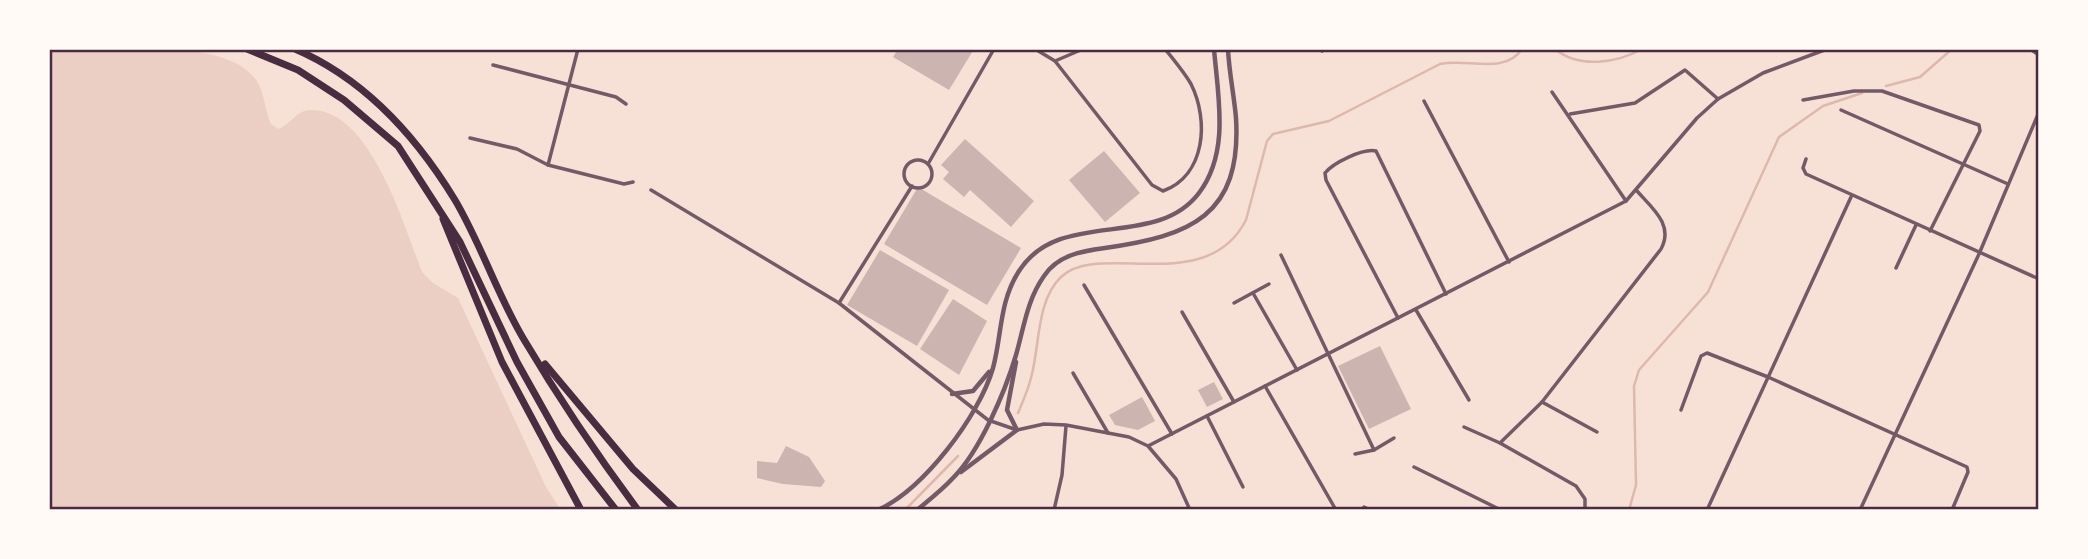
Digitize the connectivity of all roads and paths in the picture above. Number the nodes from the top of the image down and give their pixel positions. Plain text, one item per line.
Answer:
1 (247, 49) edge
2 (295, 49) edge
3 (578, 49) edge
4 (994, 49) edge
5 (1035, 49) edge
6 (1083, 49) edge
7 (1166, 49) edge
8 (1214, 49) edge
9 (1228, 49) edge
10 (1828, 49) edge
11 (2030, 49) edge
12 (2039, 55) edge
13 (1055, 61) junction
14 (493, 65) dead end
15 (569, 85) junction
16 (1552, 92) dead end
17 (1718, 99) junction
18 (1803, 100) dead end
19 (1424, 101) dead end
20 (626, 104) dead end
21 (1841, 110) dead end
22 (2039, 112) edge
23 (1570, 114) junction
24 (470, 138) dead end
25 (1806, 159) dead end
26 (928, 164) junction
27 (548, 165) junction
28 (1965, 165) junction
29 (633, 181) dead end
30 (2008, 184) junction
31 (912, 186) junction
32 (651, 190) dead end
33 (1637, 191) junction
34 (1852, 197) junction
35 (1626, 201) junction
36 (436, 202) junction
37 (1916, 225) junction
38 (1930, 232) junction
39 (1979, 254) junction
40 (1281, 255) dead end
41 (1509, 262) junction
42 (1896, 268) dead end
43 (2039, 279) edge
44 (1269, 284) dead end
45 (1084, 285) dead end
46 (1253, 293) junction
47 (1446, 294) junction
48 (839, 303) junction
49 (1234, 303) dead end
50 (1416, 310) junction
51 (1182, 312) dead end
52 (1398, 319) junction
53 (522, 336) junction
54 (1330, 353) junction
55 (1016, 355) junction
56 (993, 366) junction
57 (1297, 370) junction
58 (1073, 373) dead end
59 (1768, 377) junction
60 (1265, 386) junction
61 (952, 394) junction
62 (1469, 400) dead end
63 (1234, 402) junction
64 (1542, 402) junction
65 (1681, 410) dead end
66 (976, 411) junction
67 (1206, 416) junction
68 (988, 420) junction
69 (1066, 425) junction
70 (1464, 427) dead end
71 (1017, 430) junction
72 (1597, 432) dead end
73 (1108, 433) junction
74 (1172, 433) junction
75 (1896, 434) junction
76 (1394, 438) dead end
77 (1500, 443) junction
78 (1148, 446) junction
79 (1374, 450) junction
80 (1355, 454) dead end
81 (1414, 467) dead end
82 (955, 477) junction
83 (1243, 487) dead end
84 (1364, 507) dead end
85 (581, 510) edge
86 (616, 510) edge
87 (638, 510) edge
88 (676, 510) edge
89 (878, 510) edge
90 (917, 510) edge
91 (1054, 510) edge
92 (1190, 510) edge
93 (1336, 510) edge
94 (1370, 510) edge
95 (1502, 510) edge
96 (1584, 510) edge
97 (1707, 510) edge
98 (1860, 510) edge
99 (1952, 510) edge

1 - 36 highway
2 - 53 highway
3 - 15 street
4 - 26 street
5 - 13 street
6 - 13 street
7 - 13 street
8 - 56 street
9 - 55 street
10 - 17 street
11 - 12 street
14 - 15 street
15 - 20 street
15 - 27 street
16 - 23 street
17 - 23 street
17 - 33 street
18 - 28 street
19 - 41 street
21 - 28 street
22 - 30 street
23 - 35 street
24 - 27 street
25 - 34 street
26 - 31 street
26 - 31 street
27 - 29 street
28 - 30 street
28 - 38 street
30 - 39 street
31 - 48 street
32 - 48 street
33 - 35 street
33 - 64 street
34 - 37 street
34 - 59 street
35 - 41 street
36 - 85 highway
36 - 86 highway
37 - 38 street
37 - 42 street
38 - 39 street
39 - 43 street
39 - 75 street
40 - 54 street
41 - 47 street
44 - 46 street
45 - 74 street
46 - 49 street
46 - 57 street
47 - 50 street
47 - 52 street
48 - 61 street
50 - 52 street
50 - 62 street
51 - 63 street
52 - 54 street
53 - 87 highway
53 - 88 highway
54 - 57 street
54 - 79 street
55 - 68 street
55 - 71 street
56 - 61 street
56 - 66 street
57 - 60 street
58 - 73 street
59 - 65 street
59 - 75 street
59 - 97 street
60 - 63 street
60 - 93 street
61 - 66 street
63 - 67 street
64 - 72 street
64 - 77 street
66 - 68 street
66 - 89 street
67 - 74 street
67 - 83 street
68 - 71 street
68 - 82 street
69 - 71 street
69 - 73 street
69 - 91 street
70 - 77 street
71 - 82 street
73 - 78 street
74 - 78 street
75 - 98 street
75 - 99 street
76 - 79 street
77 - 96 street
78 - 92 street
79 - 80 street
81 - 95 street
82 - 90 street
84 - 94 street

